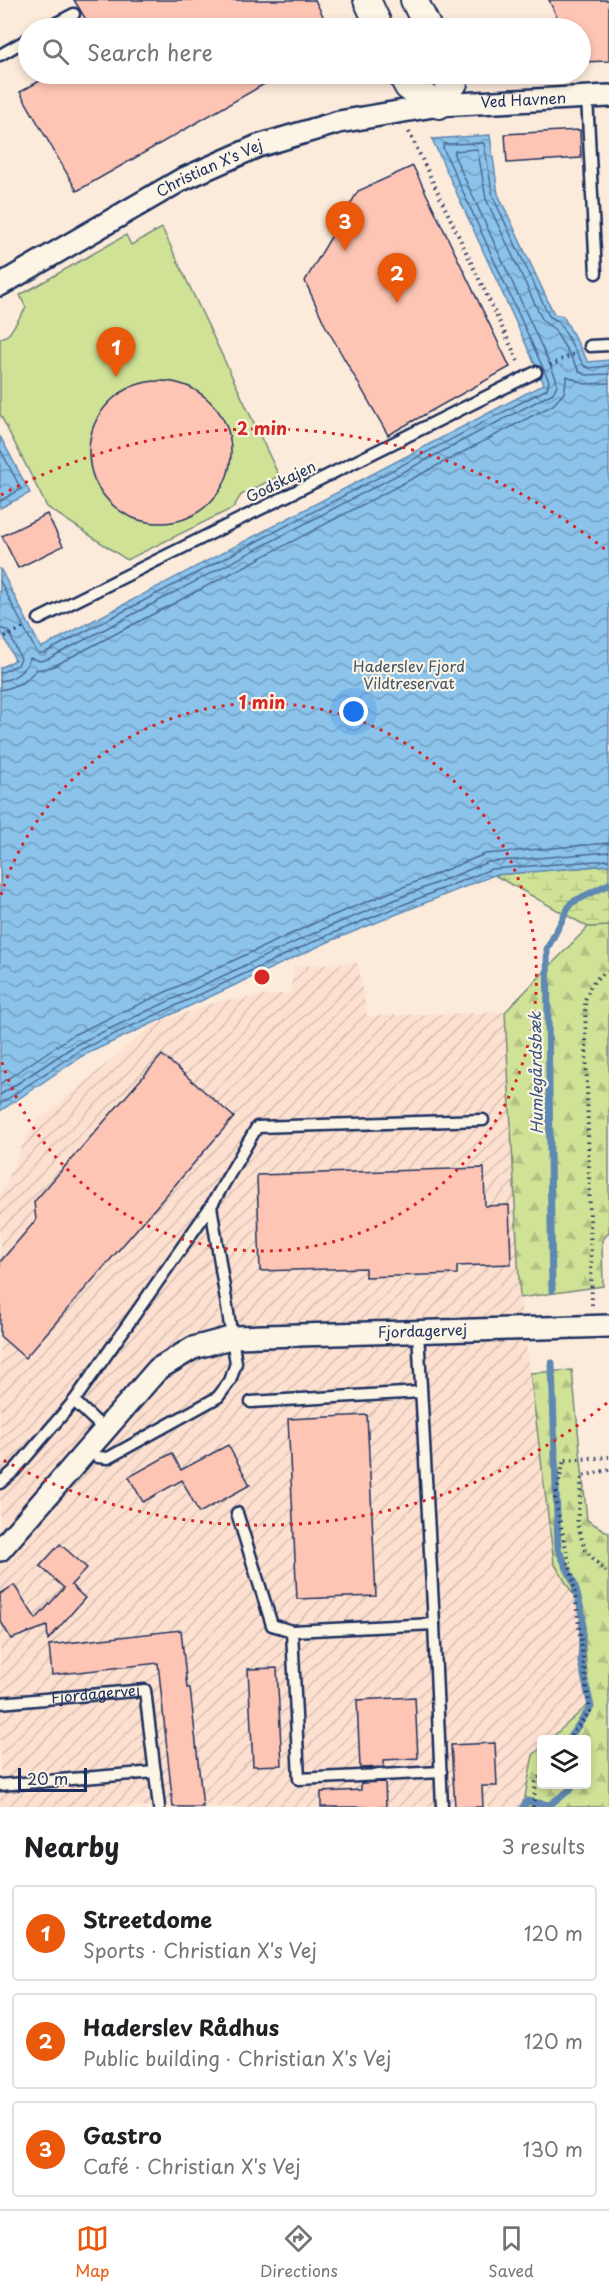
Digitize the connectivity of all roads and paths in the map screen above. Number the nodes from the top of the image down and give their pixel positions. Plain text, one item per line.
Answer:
1 (367, 0) edge
2 (414, 0) edge
3 (74, 14) dead end
4 (66, 18) edge
5 (375, 18) edge
6 (423, 18) edge
7 (18, 45) edge
8 (0, 55) edge
9 (406, 84) edge
10 (453, 84) edge
11 (609, 96) edge
12 (587, 98) junction
13 (439, 105) junction
14 (399, 112) junction
15 (596, 273) dead end
16 (0, 285) edge
17 (609, 345) edge
18 (590, 346) joint
19 (531, 375) junction
20 (39, 619) joint
21 (0, 640) edge
22 (609, 971) edge
23 (483, 1120) dead end
24 (211, 1206) junction
25 (601, 1327) edge
26 (418, 1332) junction
27 (234, 1337) junction
28 (421, 1392) junction
29 (74, 1401) junction
30 (251, 1402) dead end
31 (105, 1430) junction
32 (89, 1448) junction
33 (609, 1457) edge
34 (609, 1470) edge
35 (0, 1483) edge
36 (237, 1512) dead end
37 (0, 1550) edge
38 (609, 1575) edge
39 (435, 1624) junction
40 (292, 1631) junction
41 (0, 1703) edge
42 (571, 1735) edge
43 (154, 1772) junction
44 (441, 1772) junction
45 (537, 1781) edge
46 (0, 1785) edge
47 (159, 1807) edge
48 (442, 1807) edge
49 (533, 1807) edge

1 - 5 street
2 - 6 street
3 - 4 lane
7 - 8 lane
9 - 13 street
10 - 13 street
11 - 12 street, Ved Havnen
12 - 13 street, Ved Havnen
12 - 15 lane
13 - 14 street, Christian X's Vej
14 - 16 street, Christian X's Vej
14 - 19 path
17 - 18 lane
18 - 19 path
19 - 20 lane, Godskajen
20 - 21 path
22 - 25 path
23 - 24 lane
24 - 27 lane
24 - 29 lane
25 - 26 street, Fjordagervej
26 - 27 street, Fjordagervej
26 - 28 lane
27 - 31 street, Fjordagervej
27 - 32 lane
28 - 30 lane
28 - 39 lane
29 - 31 lane
29 - 35 lane
31 - 32 street, Fjordagervej
32 - 37 street, Fjordagervej
33 - 42 path
34 - 38 path
36 - 40 lane
39 - 40 lane
39 - 44 lane
40 - 44 lane
41 - 43 lane, Fjordagervej
43 - 46 lane
43 - 47 lane, Fjordagervej
44 - 48 lane
45 - 49 path

